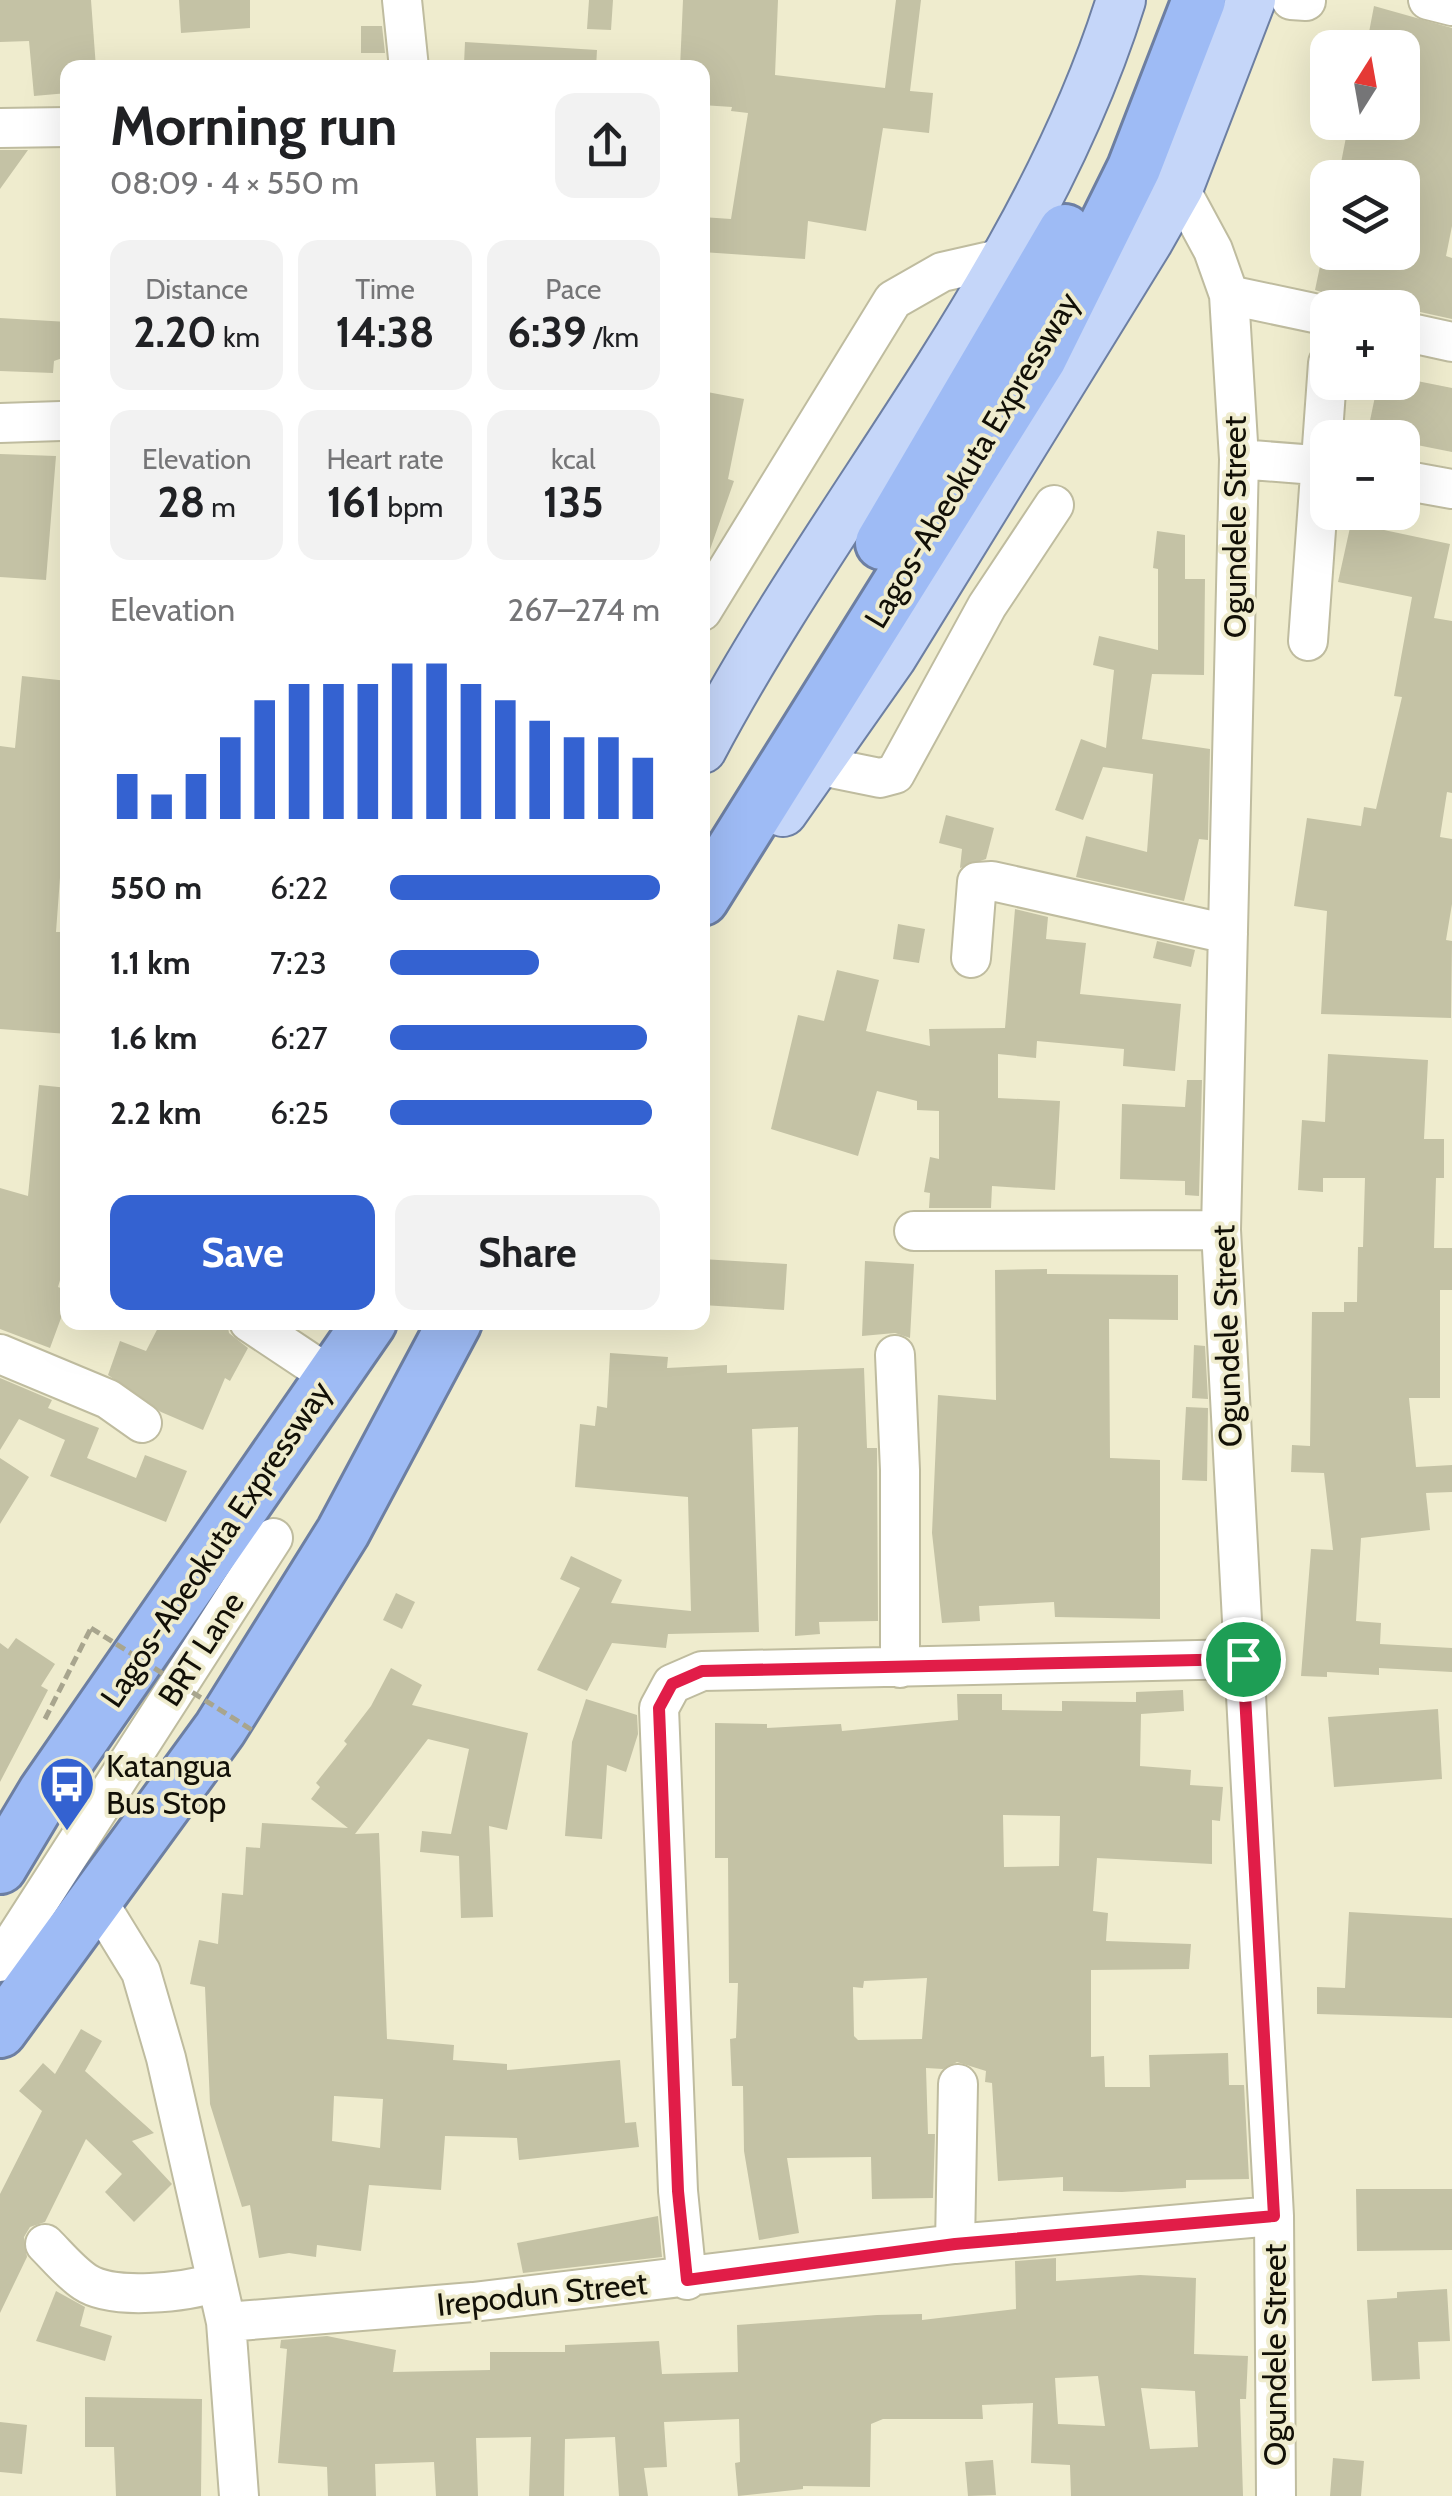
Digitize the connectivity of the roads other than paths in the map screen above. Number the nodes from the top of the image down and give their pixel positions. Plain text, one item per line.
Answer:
1 (402, 0) edge
2 (1121, 0) edge
3 (1163, 0) edge
4 (1198, 0) edge
5 (1250, 0) edge
6 (1291, 0) edge
7 (1428, 0) edge
8 (1306, 1) edge
9 (1452, 6) edge
10 (408, 60) edge
11 (60, 127) edge
12 (0, 128) edge
13 (1179, 187) junction
14 (1008, 257) junction
15 (1229, 295) junction
16 (1310, 312) edge
17 (1420, 335) edge
18 (1452, 342) edge
19 (60, 421) edge
20 (0, 423) edge
21 (1239, 459) junction
22 (1310, 465) edge
23 (1420, 483) edge
24 (1452, 489) edge
25 (1054, 505) dead end
26 (1318, 530) edge
27 (939, 582) junction
28 (710, 598) edge
29 (987, 606) junction
30 (1308, 640) dead end
31 (710, 735) edge
32 (816, 765) junction
33 (710, 821) edge
34 (710, 885) edge
35 (710, 914) edge
36 (1228, 934) junction
37 (972, 958) dead end
38 (1222, 1230) junction
39 (914, 1231) dead end
40 (262, 1330) edge
41 (364, 1330) edge
42 (451, 1330) edge
43 (0, 1354) edge
44 (895, 1355) dead end
45 (330, 1376) junction
46 (142, 1423) dead end
47 (273, 1538) dead end
48 (1243, 1659) junction
49 (900, 1668) junction
50 (7, 1838) edge
51 (96, 1897) junction
52 (0, 1962) edge
53 (0, 2031) edge
54 (958, 2084) dead end
55 (1274, 2216) junction
56 (44, 2244) dead end
57 (955, 2244) junction
58 (687, 2280) junction
59 (217, 2282) junction
60 (226, 2322) junction
61 (239, 2496) edge
62 (1276, 2496) edge

1 - 10 street
2 - 14 main road
3 - 33 highway, Lagos-Abeokuta Expressway
4 - 34 highway, Lagos-Abeokuta Expressway
5 - 13 main road
6 - 8 street
7 - 9 street
11 - 12 street
13 - 15 street, Ogundele Street
13 - 27 main road
14 - 28 street
14 - 31 main road
15 - 16 street
15 - 21 street, Ogundele Street
17 - 18 street
19 - 20 street
21 - 22 street
21 - 36 street, Ogundele Street
23 - 24 street
25 - 29 street
26 - 30 street
27 - 29 street
27 - 32 main road
29 - 32 street
32 - 35 main road
36 - 37 street
36 - 38 street, Ogundele Street
38 - 39 street
38 - 48 street, Ogundele Street
40 - 45 street
41 - 45 highway, Lagos-Abeokuta Expressway
42 - 51 highway
43 - 46 street
44 - 49 street
45 - 50 highway, Lagos-Abeokuta Expressway
47 - 52 street, BRT Lane
48 - 49 street
48 - 55 street, Ogundele Street
49 - 58 street
51 - 53 highway
51 - 59 street
54 - 57 street
55 - 57 street, Irepodun Street
55 - 62 street, Ogundele Street
56 - 59 street
57 - 58 street, Irepodun Street
58 - 60 street, Irepodun Street
59 - 60 street
60 - 61 street

